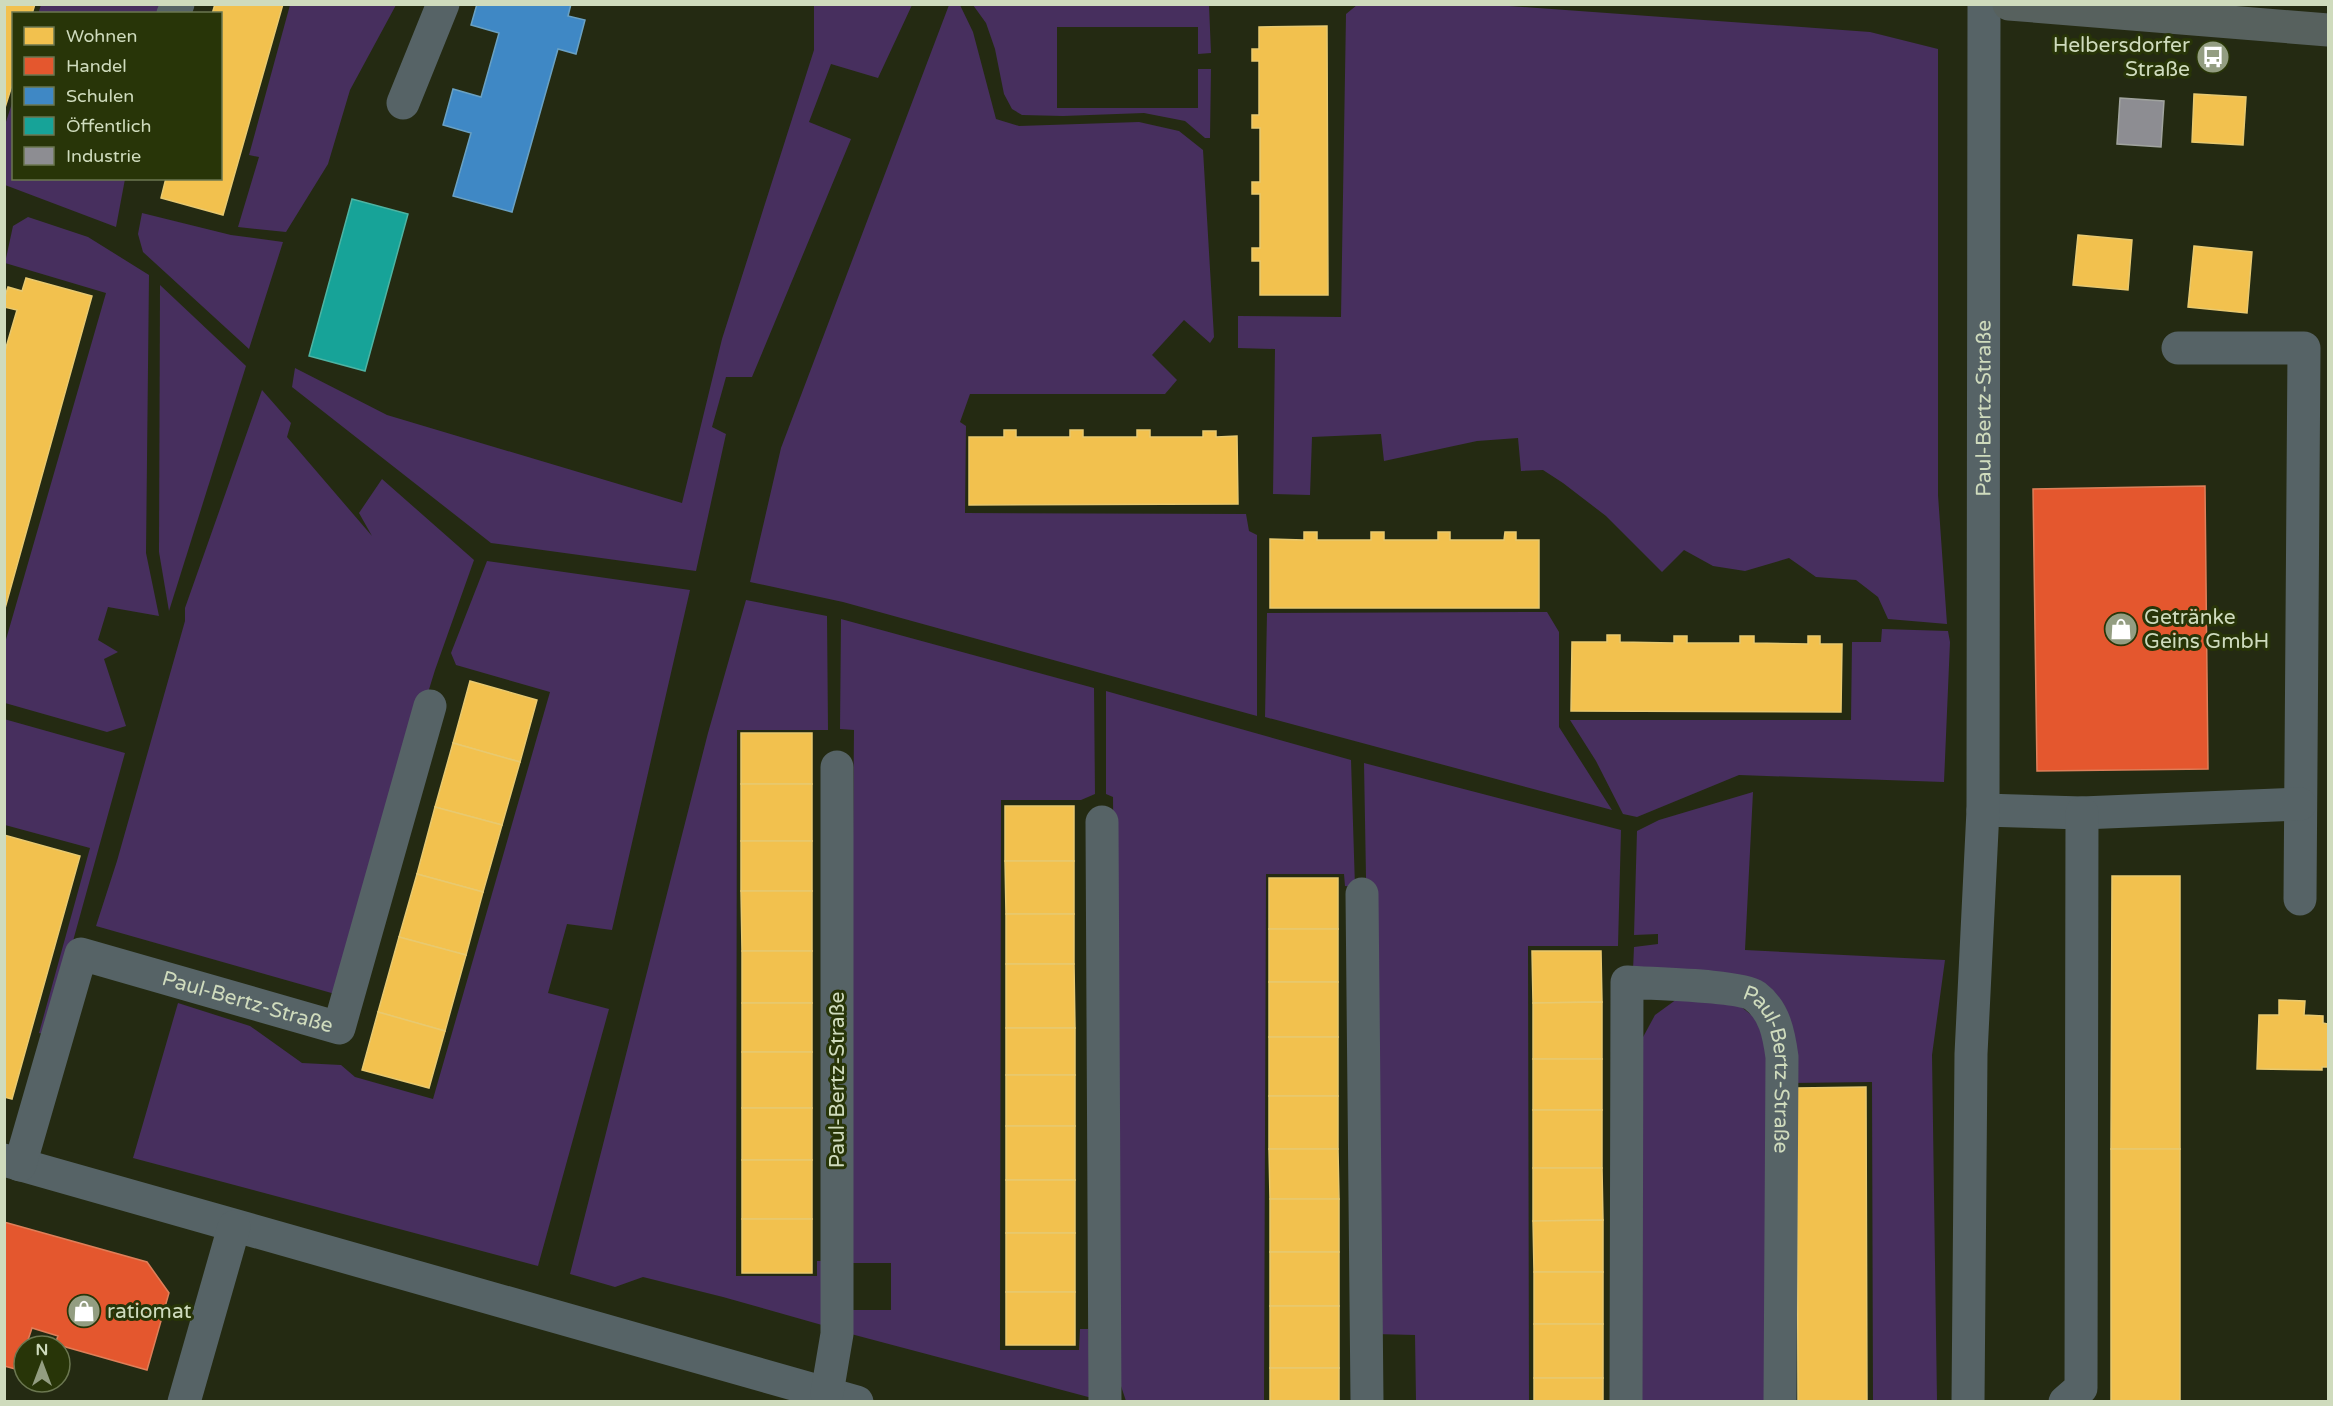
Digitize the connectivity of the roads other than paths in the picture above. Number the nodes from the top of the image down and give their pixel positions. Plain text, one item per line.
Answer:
1 (443, 4) edge
2 (1984, 4) edge
3 (2009, 4) edge
4 (2328, 30) edge
5 (403, 104) dead end
6 (2178, 348) dead end
7 (430, 706) dead end
8 (837, 767) dead end
9 (2300, 804) junction
10 (1983, 810) junction
11 (2082, 813) junction
12 (1102, 822) dead end
13 (1362, 894) dead end
14 (2300, 900) dead end
15 (12, 1162) edge
16 (234, 1227) junction
17 (842, 1397) edge
18 (184, 1401) edge
19 (1105, 1401) edge
20 (1367, 1401) edge
21 (1626, 1401) edge
22 (1780, 1401) edge
23 (1968, 1401) edge
24 (2065, 1401) edge

1 - 5 street
2 - 10 street, Paul-Bertz-Straße
3 - 4 main road
6 - 9 street
7 - 15 street, Paul-Bertz-Straße
8 - 17 street, Paul-Bertz-Straße
9 - 11 street
9 - 14 street
10 - 11 street
10 - 23 street, Paul-Bertz-Straße
11 - 24 street
12 - 19 street
13 - 20 street
15 - 16 street, Paul-Bertz-Straße
16 - 17 street, Paul-Bertz-Straße
16 - 18 street
21 - 22 street, Paul-Bertz-Straße

